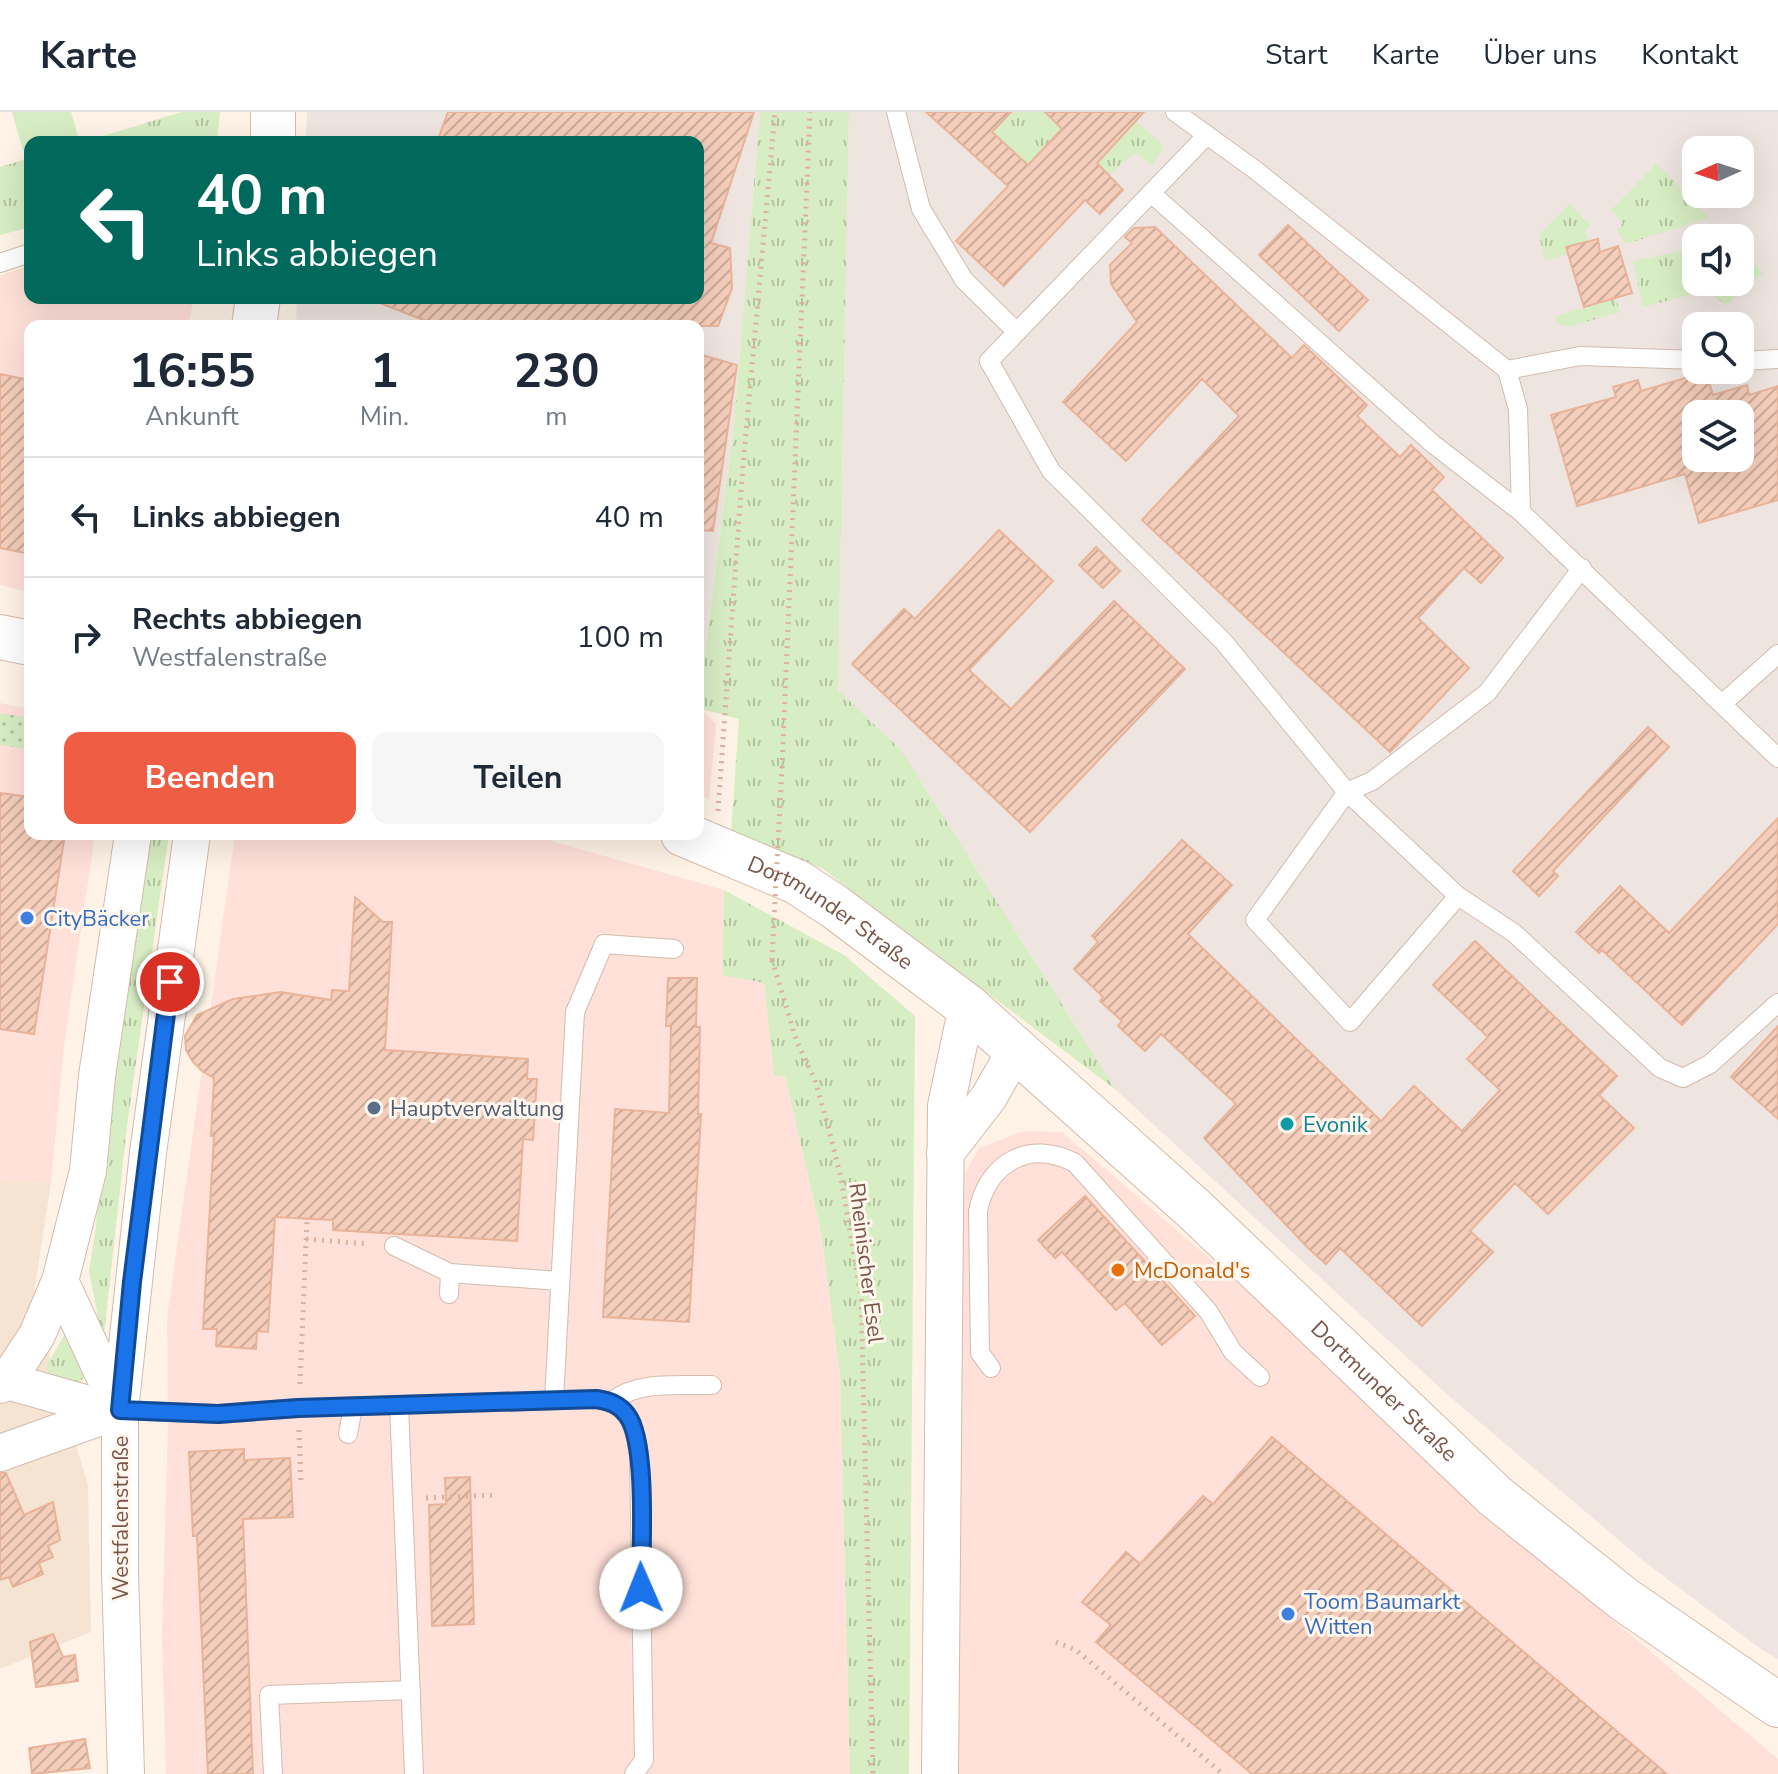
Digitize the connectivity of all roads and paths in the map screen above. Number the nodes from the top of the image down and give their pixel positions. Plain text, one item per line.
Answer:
1 (273, 112) edge
2 (775, 112) edge
3 (810, 112) edge
4 (896, 112) edge
5 (1175, 112) edge
6 (1207, 135) junction
7 (273, 136) edge
8 (1151, 193) junction
9 (24, 255) edge
10 (0, 263) edge
11 (1017, 332) junction
12 (1778, 359) edge
13 (1682, 360) edge
14 (1754, 360) edge
15 (1507, 370) junction
16 (1521, 512) junction
17 (1582, 568) junction
18 (0, 637) edge
19 (24, 642) edge
20 (1778, 654) edge
21 (1722, 704) junction
22 (1778, 758) edge
23 (1347, 792) junction
24 (704, 799) edge
25 (132, 840) edge
26 (191, 840) edge
27 (699, 841) edge
28 (1458, 896) junction
29 (674, 949) dead end
30 (1778, 1003) edge
31 (967, 1006) junction
32 (1016, 1049) junction
33 (945, 1154) junction
34 (307, 1219) dead end
35 (306, 1239) junction
36 (394, 1246) joint
37 (450, 1273) junction
38 (60, 1281) junction
39 (560, 1281) junction
40 (449, 1294) dead end
41 (991, 1368) dead end
42 (1260, 1377) dead end
43 (4, 1383) edge
44 (712, 1385) dead end
45 (554, 1400) junction
46 (612, 1401) junction
47 (399, 1405) junction
48 (353, 1407) junction
49 (298, 1408) junction
50 (120, 1410) junction
51 (348, 1434) dead end
52 (0, 1453) edge
53 (301, 1485) dead end
54 (493, 1495) dead end
55 (405, 1499) junction
56 (1056, 1642) dead end
57 (411, 1690) junction
58 (1778, 1705) edge
59 (126, 1774) edge
60 (273, 1774) edge
61 (414, 1774) edge
62 (634, 1774) edge
63 (873, 1774) edge
64 (940, 1774) edge
65 (1223, 1774) edge

1 - 7 main road
2 - 24 path
3 - 63 path, Rheinischer Esel, bridge
4 - 11 lane
5 - 6 lane
6 - 8 lane
6 - 15 lane
8 - 11 lane
8 - 16 lane
9 - 10 lane
11 - 23 lane
12 - 14 lane
13 - 15 lane
15 - 16 lane
16 - 17 lane
17 - 21 lane
17 - 23 lane
18 - 19 main road
20 - 21 lane
21 - 22 lane
23 - 28 lane
23 - 28 lane
25 - 38 street
26 - 50 street, Westfalenstraße
27 - 31 main road, Dortmunder Straße
28 - 30 lane
29 - 39 lane
31 - 32 main road, Dortmunder Straße
31 - 33 street
32 - 33 street
32 - 58 main road, Dortmunder Straße
33 - 64 street
34 - 35 path
35 - 36 path
35 - 49 path
36 - 37 lane
37 - 39 lane
37 - 40 lane
38 - 43 street
38 - 50 street
39 - 45 lane
41 - 42 lane
43 - 50 street
44 - 46 lane
45 - 46 lane
45 - 47 lane
46 - 62 lane
47 - 48 lane
47 - 55 lane
48 - 49 lane
48 - 51 lane
49 - 50 lane
49 - 53 path
50 - 52 street
50 - 59 street, Westfalenstraße
54 - 55 path
55 - 57 lane
56 - 65 path
57 - 60 lane
57 - 61 lane

